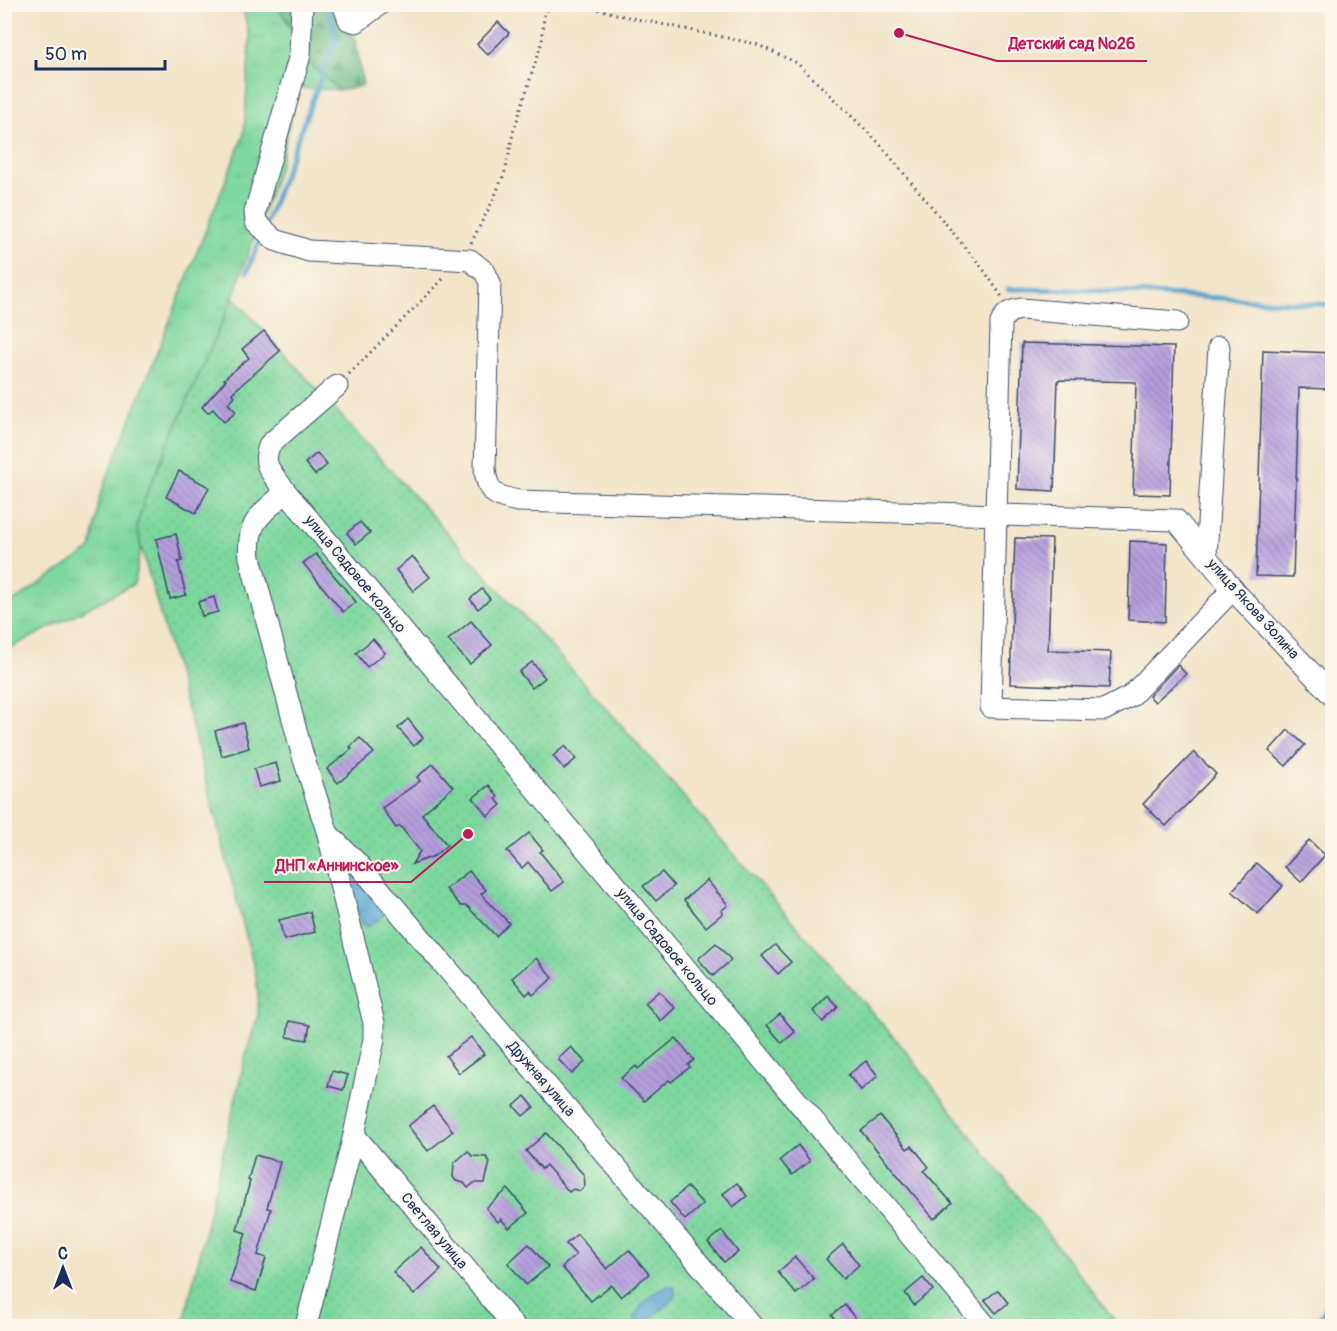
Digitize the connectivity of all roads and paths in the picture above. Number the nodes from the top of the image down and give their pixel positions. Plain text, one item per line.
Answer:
1 (302, 4) edge
2 (343, 4) edge
3 (380, 4) edge
4 (550, 4) edge
5 (580, 4) edge
6 (462, 259) junction
7 (1011, 311) junction
8 (1177, 322) dead end
9 (1219, 347) dead end
10 (337, 386) joint
11 (286, 492) junction
12 (995, 516) junction
13 (1206, 556) junction
14 (1233, 589) junction
15 (1332, 695) edge
16 (328, 834) junction
17 (354, 1135) junction
18 (306, 1326) edge
19 (514, 1326) edge
20 (752, 1326) edge
21 (986, 1326) edge

1 - 6 street
2 - 3 street
4 - 6 path
5 - 7 path
6 - 10 path
6 - 12 street
7 - 8 street
7 - 12 street
9 - 13 street
10 - 11 street, улица Садовое кольцо
11 - 16 street
11 - 21 street, улица Садовое кольцо
12 - 13 street, улица Якова Золина
12 - 14 street
13 - 14 street, улица Якова Золина
14 - 15 street, улица Якова Золина
16 - 17 street
16 - 20 street, Дружная улица
17 - 18 street
17 - 19 street, Светлая улица

